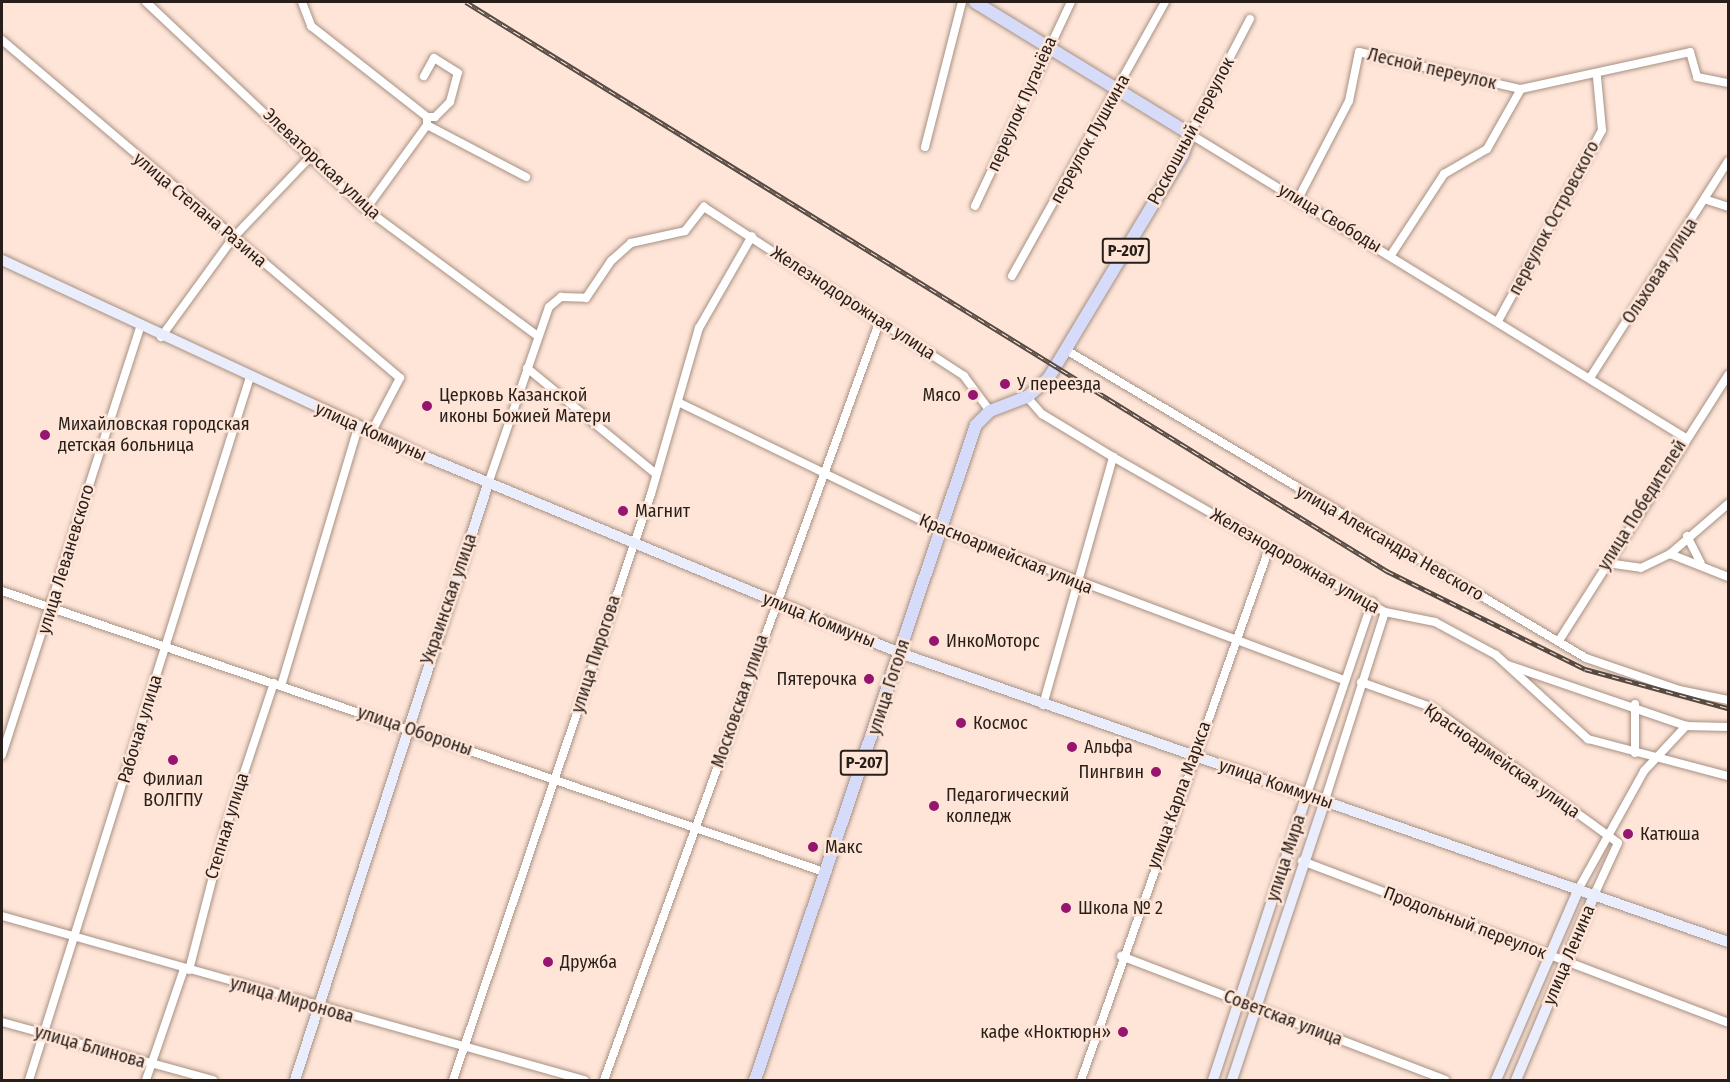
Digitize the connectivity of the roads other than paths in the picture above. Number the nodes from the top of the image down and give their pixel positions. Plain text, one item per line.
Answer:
1 (146, 2) edge
2 (302, 2) edge
3 (962, 2) edge
4 (975, 2) edge
5 (1071, 2) edge
6 (1165, 2) edge
7 (1250, 19) dead end
8 (2, 40) edge
9 (1047, 45) junction
10 (424, 76) dead end
11 (1597, 77) junction
12 (1728, 83) edge
13 (1119, 89) junction
14 (1521, 89) junction
15 (427, 121) junction
16 (1190, 134) junction
17 (925, 147) dead end
18 (313, 154) junction
19 (1728, 161) edge
20 (526, 177) dead end
21 (1298, 199) junction
22 (1707, 200) junction
23 (975, 206) dead end
24 (704, 207) joint
25 (1728, 207) edge
26 (366, 209) junction
27 (752, 236) junction
28 (233, 238) junction
29 (1390, 255) junction
30 (2, 260) edge
31 (1012, 276) dead end
32 (1498, 321) junction
33 (879, 323) junction
34 (140, 327) junction
35 (536, 335) junction
36 (160, 337) junction
37 (1066, 350) junction
38 (527, 368) junction
39 (1728, 375) edge
40 (250, 377) junction
41 (1590, 378) junction
42 (1027, 397) junction
43 (680, 404) junction
44 (990, 411) junction
45 (358, 427) junction
46 (371, 433) junction
47 (1684, 437) junction
48 (1113, 457) junction
49 (655, 473) junction
50 (823, 477) junction
51 (488, 484) junction
52 (1728, 504) edge
53 (940, 529) junction
54 (1687, 536) junction
55 (631, 544) junction
56 (1270, 546) junction
57 (1670, 554) junction
58 (1607, 563) junction
59 (1702, 564) junction
60 (1728, 577) edge
61 (1074, 582) junction
62 (2, 591) edge
63 (774, 602) junction
64 (1372, 602) junction
65 (51, 610) junction
66 (1385, 612) junction
67 (1237, 637) junction
68 (1560, 639) junction
69 (165, 649) junction
70 (900, 652) junction
71 (1507, 665) junction
72 (1343, 680) junction
73 (1361, 682) junction
74 (277, 684) junction
75 (1728, 700) edge
76 (1635, 704) junction
77 (1043, 705) junction
78 (1686, 726) junction
79 (406, 727) junction
80 (1728, 727) edge
81 (1635, 753) junction
82 (2, 755) edge
83 (1193, 756) junction
84 (1656, 757) junction
85 (1728, 776) edge
86 (556, 779) junction
87 (1307, 794) junction
88 (1325, 800) junction
89 (696, 827) junction
90 (1607, 835) junction
91 (1302, 861) junction
92 (827, 873) junction
93 (1579, 888) junction
94 (1594, 893) junction
95 (2, 916) edge
96 (75, 938) junction
97 (1728, 942) edge
98 (1551, 955) junction
99 (1121, 956) junction
100 (1566, 961) junction
101 (186, 970) junction
102 (1238, 1001) junction
103 (317, 1007) junction
104 (1255, 1007) junction
105 (2, 1022) edge
106 (1728, 1023) edge
107 (43, 1034) junction
108 (462, 1047) junction
109 (152, 1064) junction
110 (29, 1080) edge
111 (146, 1080) edge
112 (213, 1080) edge
113 (295, 1080) edge
114 (453, 1080) edge
115 (584, 1080) edge
116 (604, 1080) edge
117 (756, 1080) edge
118 (1081, 1080) edge
119 (1213, 1080) edge
120 (1232, 1080) edge
121 (1445, 1080) edge
122 (1496, 1080) edge
123 (1516, 1080) edge

1 - 18 street, Элеваторская улица
2 - 15 street
3 - 17 street
4 - 9 main road, улица Свободы
5 - 9 street, переулок Пугачёва
6 - 13 street, переулок Пушкина
7 - 16 street, Роскошный переулок
8 - 28 street, улица Степана Разина
9 - 13 main road, улица Свободы
9 - 23 street, переулок Пугачёва
10 - 15 street
11 - 12 street
11 - 14 street
11 - 32 street, переулок Островского
13 - 16 main road, улица Свободы
13 - 31 street, переулок Пушкина
14 - 21 street, Лесной переулок
14 - 29 street
15 - 20 street
15 - 26 street
16 - 21 street, улица Свободы
16 - 37 main road, Роскошный переулок / Р-207
18 - 26 street, Элеваторская улица
18 - 28 street
19 - 22 street, Ольховая улица
21 - 29 street, улица Свободы
22 - 25 street
22 - 41 street, Ольховая улица
24 - 27 street, Железнодорожная улица
24 - 35 street, Украинская улица
26 - 35 street, Элеваторская улица
27 - 33 street, Железнодорожная улица
27 - 43 street, улица Пирогова
28 - 36 street
28 - 46 street, улица Степана Разина
29 - 32 street, улица Свободы
30 - 34 street, улица Коммуны
32 - 41 street, улица Свободы
33 - 44 street, Железнодорожная улица
33 - 50 street, Московская улица
34 - 36 street, улица Коммуны
34 - 65 street, улица Леваневского
35 - 38 street, Украинская улица
36 - 40 street, улица Коммуны
37 - 42 main road, Роскошный переулок / Р-207
37 - 68 street, улица Александра Невского
38 - 49 street
38 - 51 street, Украинская улица
39 - 47 street, улица Победителей
40 - 45 street, улица Коммуны
40 - 69 street, Рабочая улица
41 - 47 street, улица Свободы
42 - 44 main road, Р-207
42 - 48 street, Железнодорожная улица
43 - 49 street, улица Пирогова
43 - 50 street, Красноармейская улица
44 - 53 main road, улица Гоголя / Р-207
45 - 46 street, улица Коммуны
45 - 74 street, Степная улица
46 - 51 street, улица Коммуны
47 - 58 street, улица Победителей
48 - 56 street, Железнодорожная улица
48 - 61 street
49 - 55 street, улица Пирогова
50 - 53 street, Красноармейская улица
50 - 63 street, Московская улица
51 - 55 street, улица Коммуны
51 - 79 street, Украинская улица
52 - 54 street
53 - 61 street, Красноармейская улица
53 - 70 main road, улица Гоголя / Р-207
54 - 57 street
54 - 59 street
55 - 63 street, улица Коммуны
55 - 86 street, улица Пирогова
56 - 64 street, Железнодорожная улица
56 - 67 street, улица Карла Маркса
57 - 58 street
57 - 59 street
58 - 68 street, улица Победителей
59 - 60 street
61 - 67 street, Красноармейская улица
61 - 77 street
62 - 65 street, улица Обороны
63 - 70 street, улица Коммуны
63 - 89 street, Московская улица
64 - 66 street, Железнодорожная улица
64 - 72 street, улица Мира
65 - 69 street, улица Обороны
65 - 82 street, улица Леваневского
66 - 71 street, Железнодорожная улица
66 - 73 street, улица Мира
67 - 72 street, Красноармейская улица
67 - 83 street, улица Карла Маркса
68 - 75 street, улица Александра Невского
69 - 74 street, улица Обороны
69 - 96 street, Рабочая улица
70 - 77 street, улица Коммуны
70 - 92 main road, улица Гоголя / Р-207
71 - 76 street
71 - 81 street, Железнодорожная улица
72 - 87 street, улица Мира
73 - 88 street, улица Мира
73 - 90 street, Красноармейская улица
74 - 79 street, улица Обороны
74 - 101 street, Степная улица
76 - 78 street
76 - 81 street
77 - 83 street, улица Коммуны
78 - 80 street
78 - 84 street, улица Ленина
79 - 86 street, улица Обороны
79 - 103 street, Украинская улица
81 - 84 street, Железнодорожная улица
83 - 87 street, улица Коммуны
83 - 99 street, улица Карла Маркса
84 - 85 street, Железнодорожная улица
84 - 90 street, улица Ленина
86 - 89 street, улица Обороны
86 - 108 street, улица Пирогова
87 - 88 street, улица Коммуны
87 - 102 street, улица Мира
88 - 91 street, улица Мира
88 - 93 street, улица Коммуны
89 - 92 street, улица Обороны
89 - 116 street, Московская улица
90 - 93 street, улица Ленина
90 - 94 street, улица Ленина
91 - 98 street, Продольный переулок
91 - 104 street, улица Мира
92 - 117 main road, улица Гоголя / Р-207
93 - 94 street, улица Коммуны
93 - 98 street, улица Ленина
94 - 97 street, улица Коммуны
94 - 100 street, улица Ленина
95 - 96 street, улица Миронова
96 - 101 street, улица Миронова
96 - 107 street, Рабочая улица
98 - 100 street, Продольный переулок
98 - 122 street, улица Ленина
99 - 102 street, Советская улица
99 - 118 street, улица Карла Маркса
100 - 106 street, Продольный переулок
100 - 123 street, улица Ленина
101 - 103 street, улица Миронова
101 - 109 street, Степная улица
102 - 104 street, Советская улица
102 - 119 street, улица Мира
103 - 108 street, улица Миронова
103 - 113 street, Украинская улица
104 - 120 street, улица Мира
104 - 121 street, Советская улица
105 - 107 street, улица Блинова
107 - 109 street, улица Блинова
107 - 110 street, Рабочая улица
108 - 114 street, улица Пирогова
108 - 115 street, улица Миронова
109 - 111 street, Степная улица
109 - 112 street, улица Блинова

